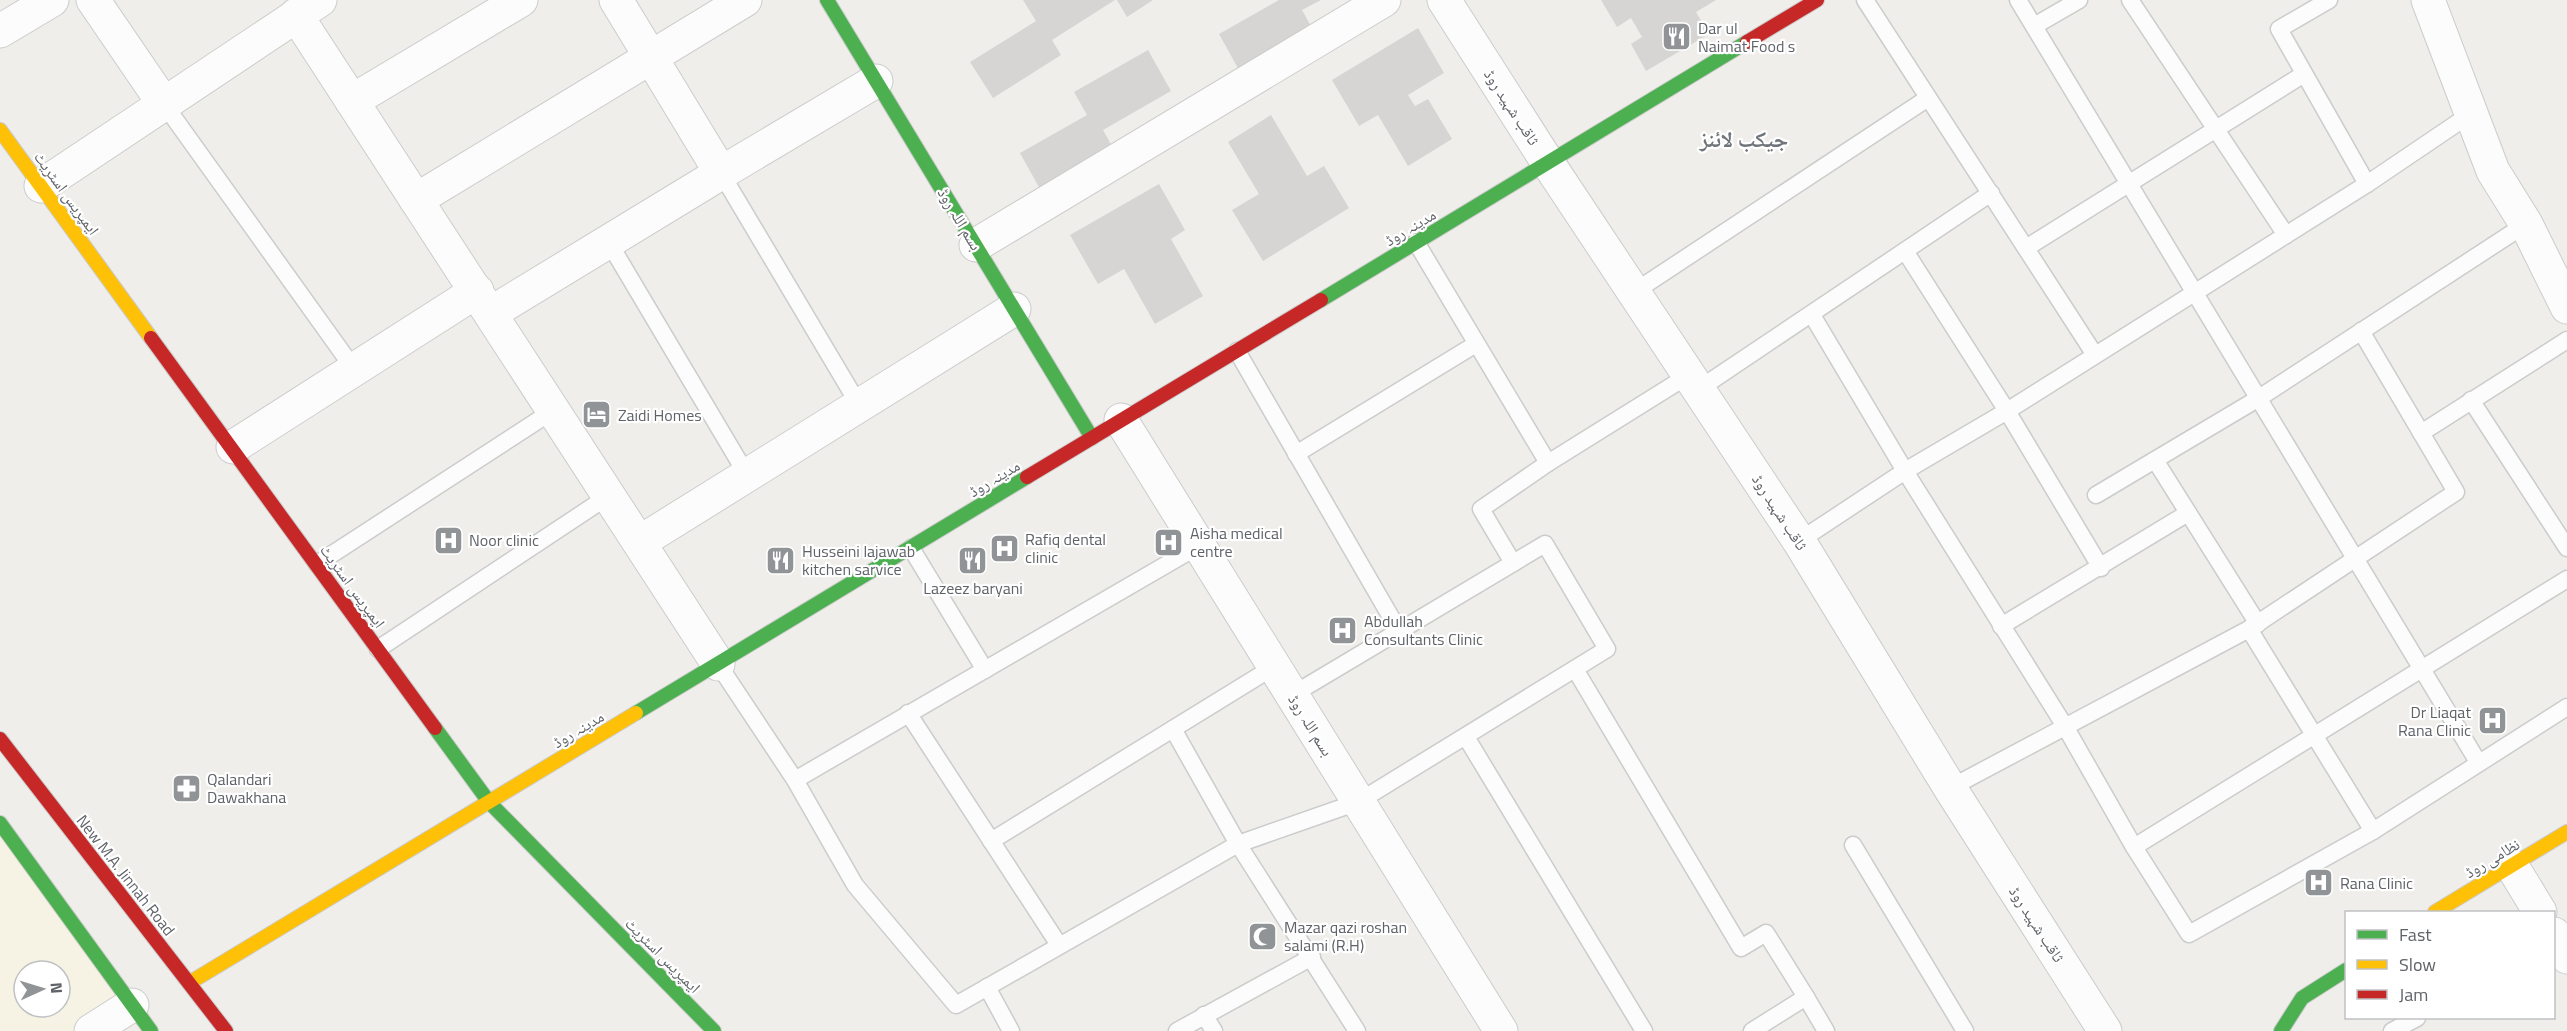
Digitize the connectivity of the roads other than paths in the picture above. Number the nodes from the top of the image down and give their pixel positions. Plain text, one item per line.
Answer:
1 (52, 0) edge
2 (93, 0) edge
3 (521, 0) edge
4 (616, 0) edge
5 (745, 0) edge
6 (827, 0) edge
7 (1384, 0) edge
8 (1444, 0) edge
9 (1817, 0) edge
10 (1865, 0) edge
11 (2018, 0) edge
12 (2079, 0) edge
13 (2130, 0) edge
14 (2329, 0) edge
15 (2428, 0) edge
16 (308, 7) edge
17 (2034, 26) junction
18 (0, 31) edge
19 (651, 58) junction
20 (2304, 74) junction
21 (876, 81) junction
22 (1928, 98) junction
23 (352, 101) junction
24 (164, 104) junction
25 (2472, 113) junction
26 (2217, 128) junction
27 (0, 130) edge
28 (1548, 163) junction
29 (721, 173) junction
30 (2130, 182) junction
31 (2367, 184) junction
32 (41, 186) junction
33 (1991, 193) junction
34 (416, 200) junction
35 (2526, 224) junction
36 (2286, 235) junction
37 (608, 242) junction
38 (1416, 242) junction
39 (976, 245) junction
40 (2026, 248) junction
41 (1905, 251) junction
42 (1634, 292) junction
43 (2195, 293) junction
44 (484, 302) junction
45 (2567, 307) edge
46 (1014, 309) junction
47 (1812, 315) junction
48 (2361, 331) junction
49 (2567, 340) edge
50 (1476, 344) junction
51 (1237, 351) junction
52 (2095, 355) junction
53 (354, 369) junction
54 (1694, 382) junction
55 (2259, 398) junction
56 (2471, 400) junction
57 (859, 405) junction
58 (554, 411) junction
59 (2007, 411) junction
60 (1121, 420) junction
61 (2421, 433) junction
62 (1092, 438) junction
63 (233, 447) junction
64 (1296, 454) junction
65 (2155, 460) junction
66 (1548, 463) junction
67 (1905, 471) junction
68 (747, 475) junction
69 (610, 495) junction
70 (2096, 495) dead end
71 (2188, 513) junction
72 (1799, 541) junction
73 (640, 542) junction
74 (1200, 545) junction
75 (910, 548) junction
76 (2567, 548) edge
77 (2355, 558) junction
78 (1513, 562) junction
79 (317, 564) junction
80 (2101, 568) junction
81 (2567, 579) edge
82 (2001, 626) junction
83 (2254, 626) junction
84 (1399, 631) junction
85 (378, 649) junction
86 (718, 664) junction
87 (1275, 666) junction
88 (1575, 669) junction
89 (985, 670) junction
90 (2422, 670) junction
91 (1292, 695) junction
92 (2567, 707) edge
93 (908, 713) junction
94 (2066, 728) junction
95 (1173, 729) junction
96 (1466, 736) junction
97 (2315, 736) junction
98 (0, 739) edge
99 (2478, 762) junction
100 (795, 780) junction
101 (1950, 788) junction
102 (1358, 801) junction
103 (489, 802) junction
104 (0, 823) edge
105 (2373, 831) junction
106 (2567, 832) edge
107 (991, 841) junction
108 (1238, 844) junction
109 (1853, 845) dead end
110 (2134, 847) junction
111 (2512, 866) junction
112 (2437, 911) edge
113 (2539, 911) edge
114 (1059, 945) junction
115 (1312, 957) junction
116 (2345, 971) edge
117 (189, 983) junction
118 (987, 987) junction
119 (1806, 997) junction
120 (132, 1005) junction
121 (1204, 1015) junction
122 (2413, 1019) edge
123 (92, 1031) edge
124 (151, 1031) edge
125 (226, 1031) edge
126 (714, 1031) edge
127 (1011, 1031) edge
128 (1177, 1031) edge
129 (1214, 1031) edge
130 (1358, 1031) edge
131 (1501, 1031) edge
132 (1644, 1031) edge
133 (1752, 1031) edge
134 (1827, 1031) edge
135 (1965, 1031) edge
136 (2105, 1031) edge
137 (2281, 1031) edge
138 (2392, 1031) edge

1 - 18 street
2 - 24 street
3 - 23 street
4 - 19 street
5 - 19 street
6 - 21 street, بسم اللہ روڈ
7 - 39 street
8 - 28 street, ثاقب شہید روڈ
9 - 28 street, مدینہ روڈ
10 - 22 lane
11 - 17 lane
12 - 17 lane
13 - 26 lane
14 - 20 lane
15 - 25 street
16 - 23 street
16 - 24 street
17 - 30 lane
19 - 29 street
19 - 34 street
20 - 26 lane
20 - 31 lane
21 - 29 street
21 - 39 street, بسم اللہ روڈ
22 - 33 lane
22 - 42 lane
23 - 34 street
24 - 32 street
24 - 53 lane
25 - 31 lane
25 - 35 street
26 - 30 lane
26 - 36 lane
27 - 32 street, ایمپریس اسٹریٹ
28 - 38 street, مدینہ روڈ
28 - 42 street, ثاقب شہید روڈ
29 - 37 street
29 - 57 lane
30 - 40 lane
30 - 43 lane
31 - 36 lane
32 - 63 street, ایمپریس اسٹریٹ
33 - 40 lane
33 - 41 lane
34 - 44 street
35 - 45 street
35 - 48 lane
36 - 43 lane
37 - 44 street
37 - 68 lane
38 - 50 lane
38 - 51 street, مدینہ روڈ
39 - 46 street, بسم اللہ روڈ
40 - 52 lane
41 - 47 lane
41 - 59 lane
42 - 54 street, ثاقب شہید روڈ
43 - 52 lane
43 - 55 lane
44 - 53 street
44 - 58 street
46 - 57 street
46 - 62 street, بسم اللہ روڈ
47 - 54 lane
47 - 67 lane
48 - 55 lane
48 - 61 lane
49 - 56 lane
50 - 64 lane
50 - 66 lane
51 - 60 street, مدینہ روڈ
51 - 64 lane
52 - 59 lane
53 - 63 street
54 - 66 lane
54 - 72 street, ثاقب شہید روڈ
55 - 65 lane
55 - 77 lane
56 - 61 lane
56 - 76 lane
57 - 68 street
58 - 69 street
58 - 79 lane
59 - 67 lane
59 - 80 lane
60 - 62 street, مدینہ روڈ
60 - 74 street, بسم اللہ روڈ
61 - 77 lane
62 - 75 street, مدینہ روڈ
63 - 79 street, ایمپریس اسٹریٹ
64 - 84 lane
65 - 70 lane
65 - 71 lane
66 - 78 lane
67 - 72 lane
67 - 82 lane
68 - 73 street
69 - 73 street
69 - 85 lane
71 - 80 lane
71 - 83 lane
72 - 101 street, ثاقب شہید روڈ
73 - 86 street
74 - 87 street, بسم اللہ روڈ
74 - 89 lane
75 - 86 street, مدینہ روڈ
75 - 89 lane
77 - 83 lane
77 - 90 lane
78 - 84 lane
78 - 88 lane
79 - 85 street, ایمپریس اسٹریٹ
80 - 82 lane
81 - 90 lane
82 - 94 lane
83 - 94 lane
83 - 97 lane
84 - 91 lane
85 - 103 street, ایمپریس اسٹریٹ
86 - 100 lane
86 - 103 street, مدینہ روڈ
87 - 91 street, بسم اللہ روڈ
87 - 95 lane
88 - 96 lane
88 - 119 lane
89 - 93 lane
90 - 97 lane
90 - 99 lane
91 - 102 street, بسم اللہ روڈ
92 - 99 lane
93 - 100 lane
93 - 107 lane
94 - 101 lane
94 - 110 lane
95 - 107 lane
95 - 108 lane
96 - 102 lane
96 - 132 lane
97 - 105 lane
97 - 110 lane
98 - 117 street, New M.A. Jinnah Road
99 - 105 lane
100 - 118 lane
101 - 136 street, ثاقب شہید روڈ
102 - 108 lane
102 - 131 street, بسم اللہ روڈ
103 - 117 street, مدینہ روڈ
103 - 126 street, ایمپریس اسٹریٹ
104 - 120 street
105 - 110 lane
106 - 111 street, نظامی روڈ
107 - 114 lane
108 - 114 lane
108 - 115 lane
109 - 135 lane
111 - 112 street, نظامی روڈ
111 - 113 street
114 - 118 lane
115 - 121 lane
115 - 130 lane
116 - 137 street
117 - 125 street, New M.A. Jinnah Road
118 - 127 lane
119 - 133 lane
119 - 134 lane
120 - 123 street
120 - 124 street
121 - 128 lane
121 - 129 lane
122 - 138 lane

